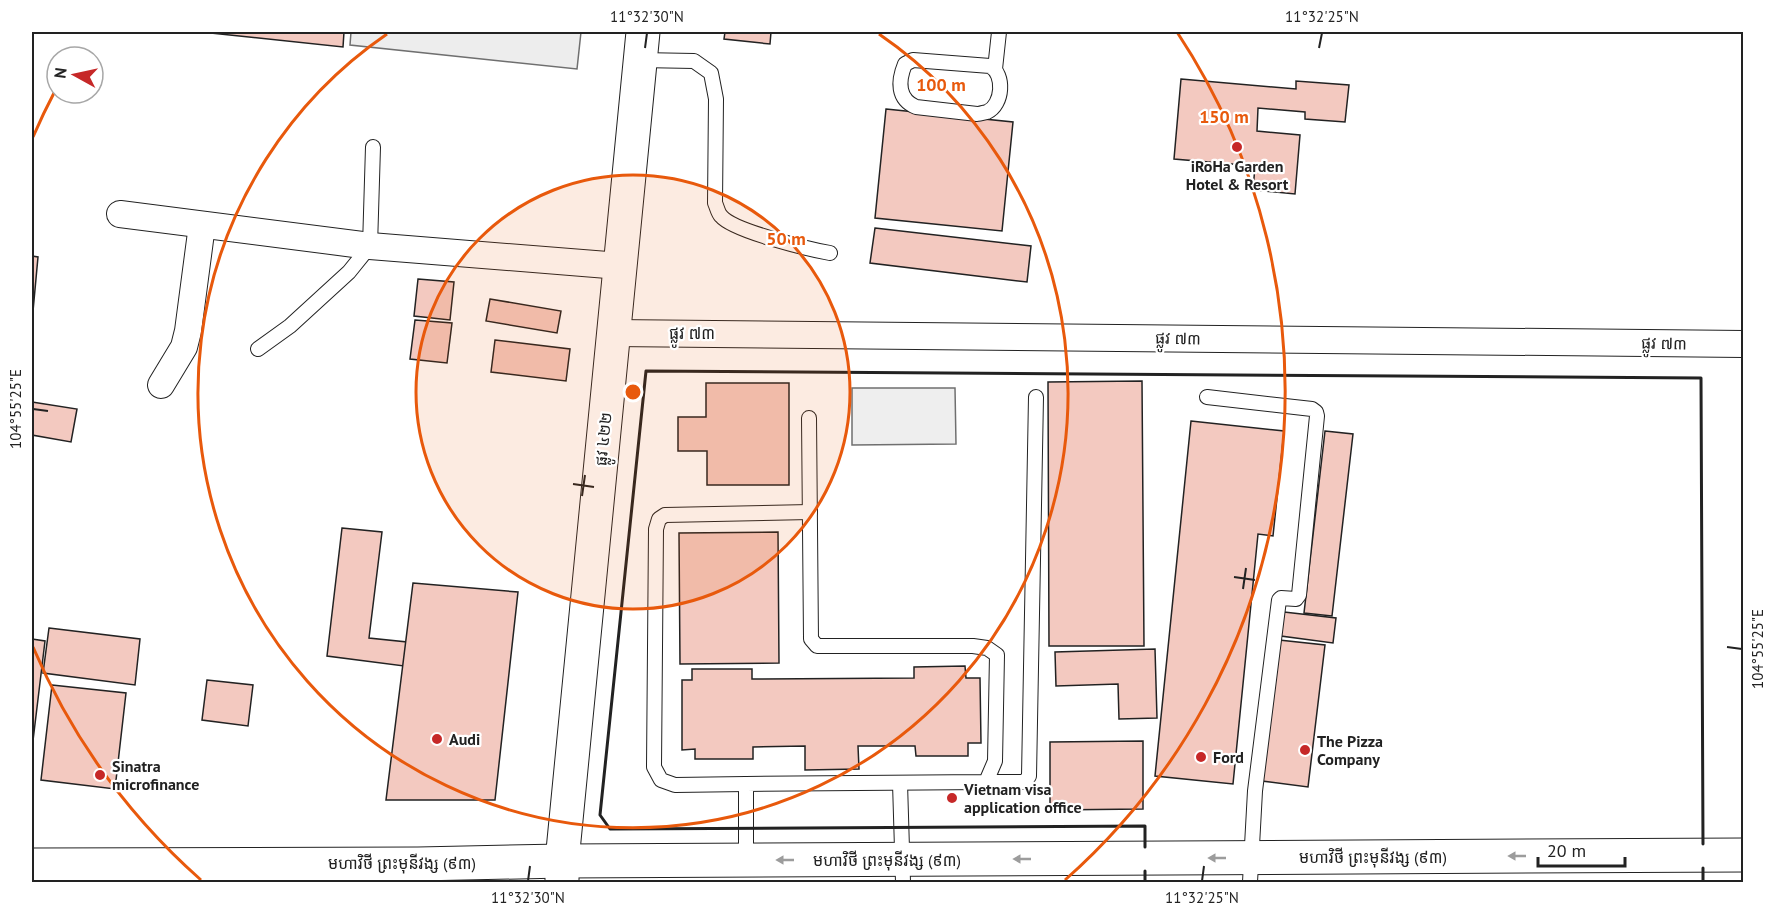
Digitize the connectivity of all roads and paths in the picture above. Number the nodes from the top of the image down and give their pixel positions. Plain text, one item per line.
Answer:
1 (999, 32) edge
2 (640, 39) edge
3 (995, 69) junction
4 (374, 147) dead end
5 (120, 214) dead end
6 (202, 225) junction
7 (370, 246) junction
8 (830, 253) dead end
9 (620, 266) junction
10 (613, 333) junction
11 (1743, 344) edge
12 (258, 349) dead end
13 (161, 385) dead end
14 (1036, 397) dead end
15 (1207, 397) dead end
16 (809, 418) dead end
17 (810, 512) junction
18 (986, 782) junction
19 (900, 783) junction
20 (746, 784) junction
21 (1743, 855) edge
22 (746, 860) junction
23 (1250, 870) edge
24 (1368, 870) edge
25 (42, 871) edge
26 (903, 871) edge
27 (562, 872) edge
28 (213, 873) edge
29 (418, 873) edge

1 - 3 lane
2 - 8 lane
2 - 9 main road, ផ្លូវ ៤២២
3 - 3 lane
4 - 7 lane
5 - 6 street
6 - 7 street
6 - 13 street
7 - 9 street
7 - 12 lane
9 - 10 main road, ផ្លូវ ៤២២
10 - 11 street, ផ្លូវ ៧៣
10 - 27 main road, ផ្លូវ ៤២២
14 - 18 lane
15 - 23 lane
16 - 17 lane
17 - 18 lane
17 - 20 lane
18 - 19 lane
19 - 20 lane
19 - 26 lane
20 - 22 lane
21 -> 24 main road, មហាវិថី ព្រះមុនីវង្ស (៩៣)
26 -> 22 main road, មហាវិថី ព្រះមុនីវង្ស (៩៣)
22 - 27 main road, មហាវិថី ព្រះមុនីវង្ស (៩៣)
23 - 24 main road, មហាវិថី ព្រះមុនីវង្ស (៩៣)
23 -> 26 main road, មហាវិថី ព្រះមុនីវង្ស (៩៣)
25 - 28 main road, មហាវិថី ព្រះមុនីវង្ស (៩៣)
27 - 29 main road, មហាវិថី ព្រះមុនីវង្ស (៩៣)
28 - 29 main road, មហាវិថី ព្រះមុនីវង្ស (៩៣)

